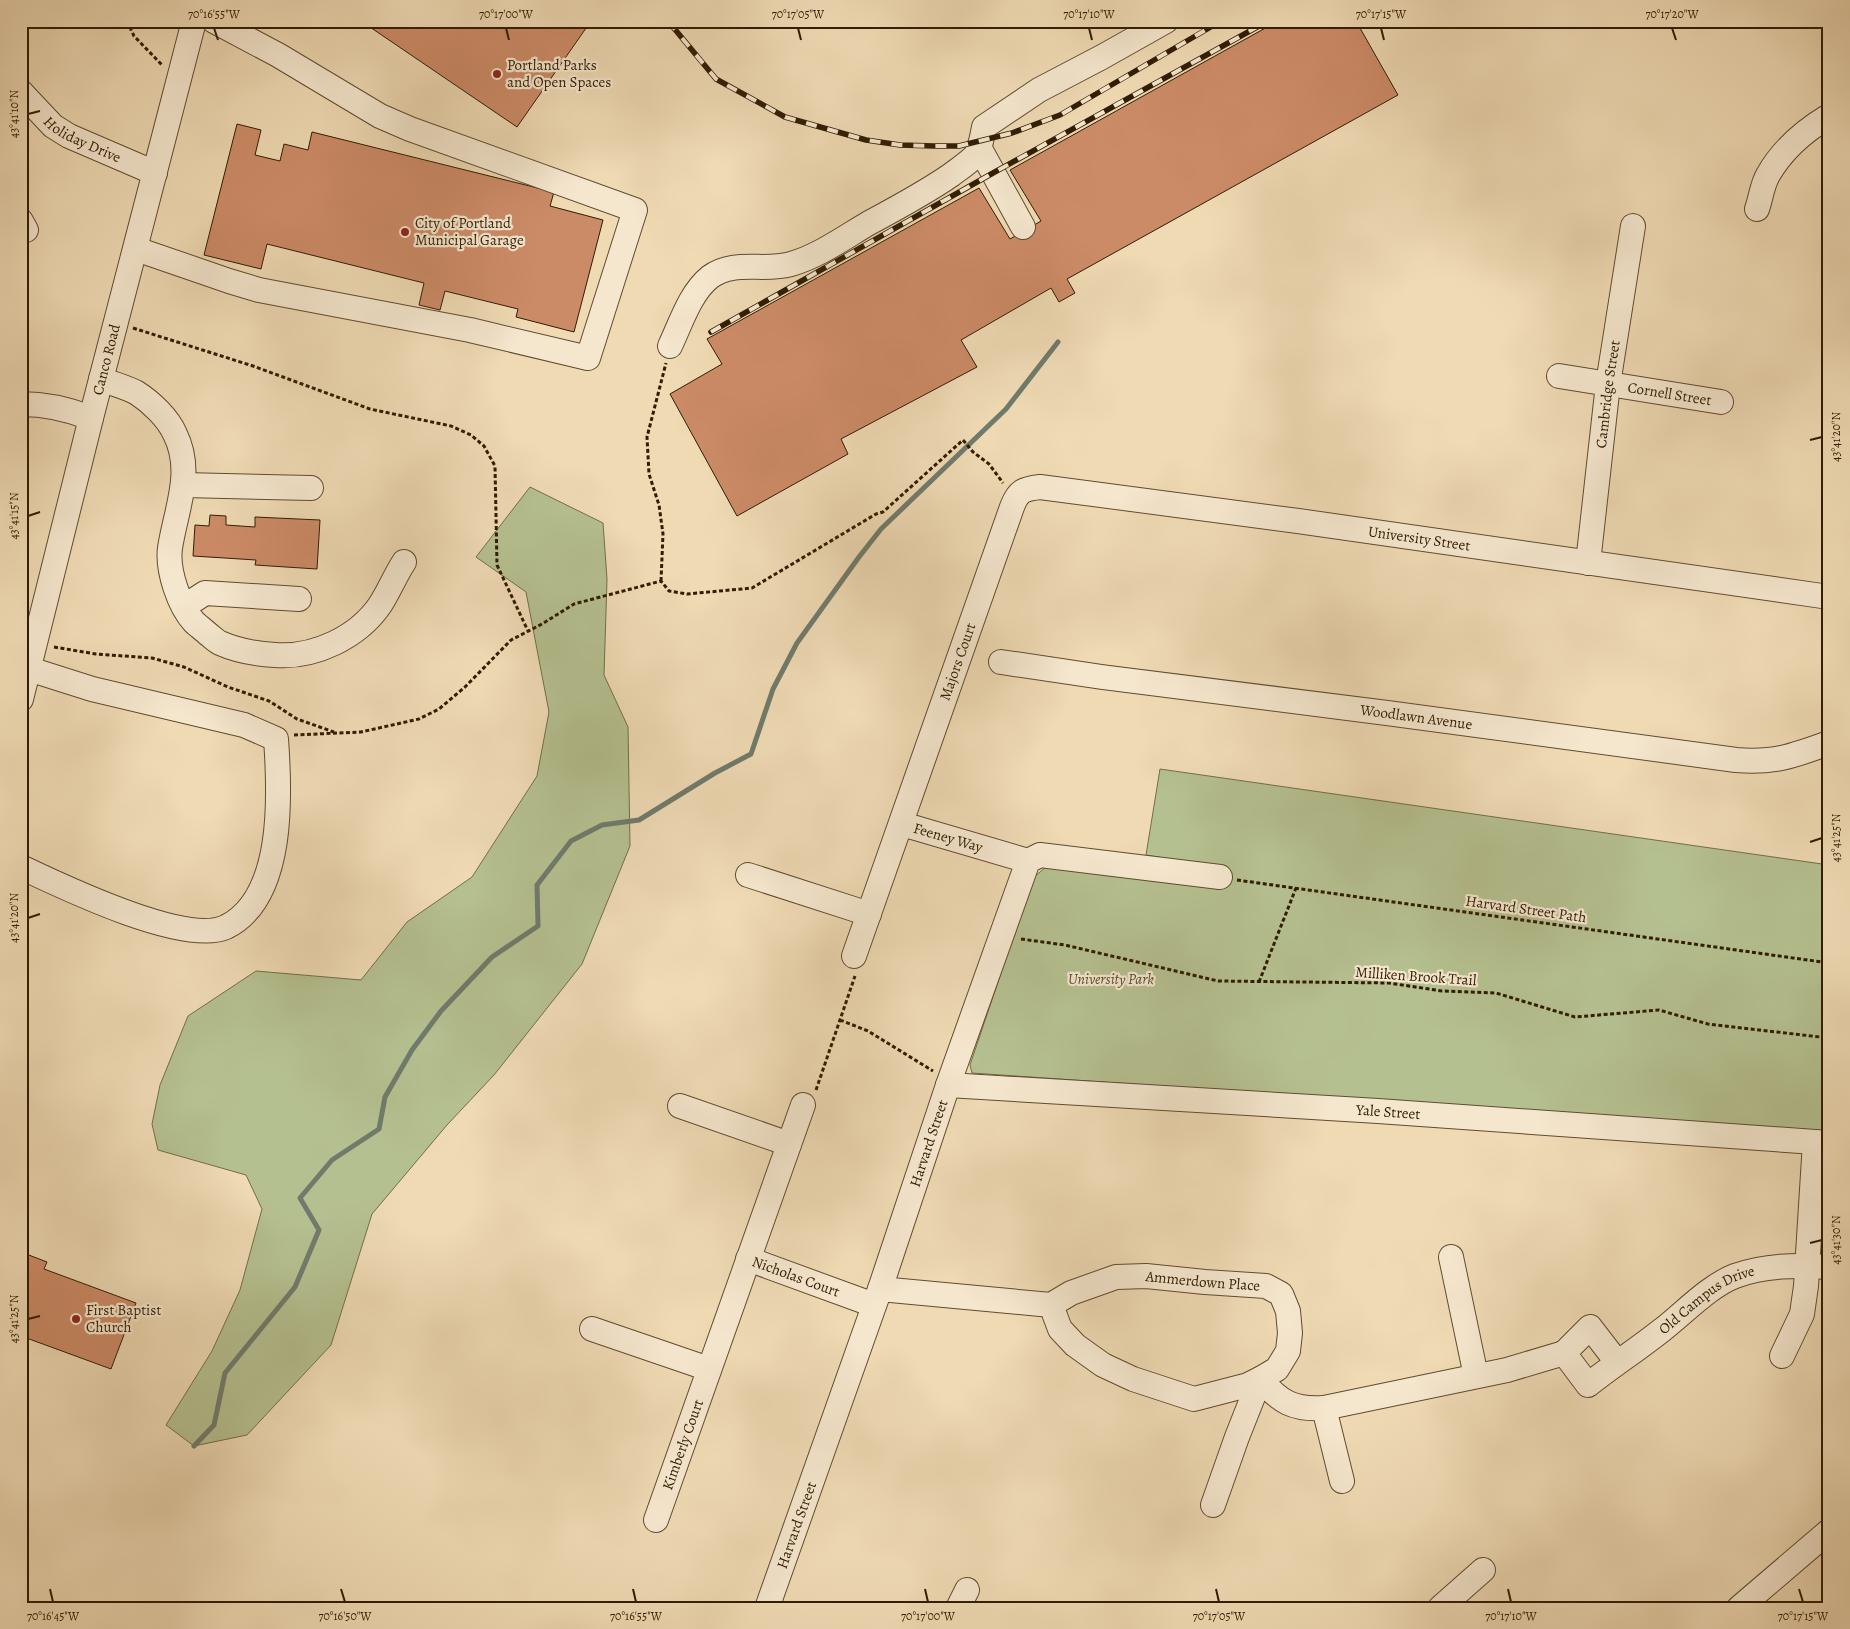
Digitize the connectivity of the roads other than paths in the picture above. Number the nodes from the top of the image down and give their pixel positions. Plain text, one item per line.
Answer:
1 (194, 21) edge
2 (214, 21) edge
3 (1166, 21) edge
4 (21, 92) edge
5 (1829, 116) edge
6 (979, 147) junction
7 (155, 173) junction
8 (1758, 209) dead end
9 (1633, 226) dead end
10 (1023, 227) dead end
11 (136, 249) junction
12 (670, 346) road end
13 (1559, 376) dead end
14 (101, 379) junction
15 (1608, 384) junction
16 (1721, 402) dead end
17 (21, 404) edge
18 (91, 418) junction
19 (184, 485) junction
20 (312, 488) dead end
21 (1015, 500) joint
22 (404, 562) dead end
23 (1588, 563) junction
24 (1829, 597) edge
25 (299, 599) dead end
26 (185, 606) junction
27 (1001, 662) dead end
28 (29, 669) junction
29 (21, 699) edge
30 (1829, 743) edge
31 (902, 824) junction
32 (1028, 861) junction
33 (21, 867) edge
34 (748, 875) dead end
35 (1220, 877) road end
36 (869, 914) junction
37 (854, 956) road end
38 (949, 1081) junction
39 (803, 1105) road end
40 (680, 1106) dead end
41 (1822, 1142) edge
42 (789, 1144) junction
43 (1452, 1257) dead end
44 (748, 1260) junction
45 (1818, 1266) edge
46 (877, 1297) junction
47 (1051, 1306) junction
48 (592, 1329) dead end
49 (1564, 1353) junction
50 (1782, 1356) dead end
51 (1617, 1362) junction
52 (709, 1369) junction
53 (1476, 1376) junction
54 (1260, 1379) junction
55 (1324, 1408) junction
56 (1342, 1481) dead end
57 (1213, 1505) dead end
58 (656, 1520) dead end
59 (1829, 1531) edge
60 (1484, 1570) dead end
61 (767, 1608) edge
62 (1440, 1608) edge
63 (1739, 1608) edge

1 - 7 street, Canco Road
2 - 11 street
3 - 6 street
4 - 7 street, Holiday Drive
5 - 8 street
6 - 10 street
6 - 12 street
7 - 11 street, Canco Road
9 - 15 street, Cambridge Street
11 - 14 street, Canco Road
13 - 15 street, Cornell Street
14 - 18 street, Canco Road
14 - 19 street
15 - 16 street, Cornell Street
15 - 23 street, Cambridge Street
17 - 18 street
18 - 28 street, Canco Road
19 - 20 street
19 - 26 street
21 - 23 street, University Street
21 - 31 street, Majors Court
22 - 26 street
23 - 24 street, University Street
25 - 26 street
27 - 30 street, Woodlawn Avenue
28 - 29 street, Canco Road
28 - 33 street
31 - 32 street, Feeney Way
31 - 36 street, Feeney Way
32 - 35 street
32 - 38 street, Harvard Street
34 - 36 street
36 - 37 street, Feeney Way
38 - 41 street, Yale Street
38 - 46 street, Harvard Street
39 - 42 street, Nicholas Court
40 - 42 street
41 - 45 street
42 - 44 street, Nicholas Court
43 - 53 street
44 - 46 street, Nicholas Court
44 - 52 street, Kimberly Court
45 - 50 street
45 - 51 street, Old Campus Drive
46 - 47 street
46 - 61 street, Harvard Street
47 - 54 street, Ammerdown Place
47 - 54 street, Ammerdown Place
48 - 52 street
49 - 51 street, Old Campus Drive
49 - 51 street
49 - 53 street
52 - 58 street, Kimberly Court
53 - 55 street
54 - 55 street
54 - 57 street
55 - 56 street
59 - 63 street
60 - 62 street

